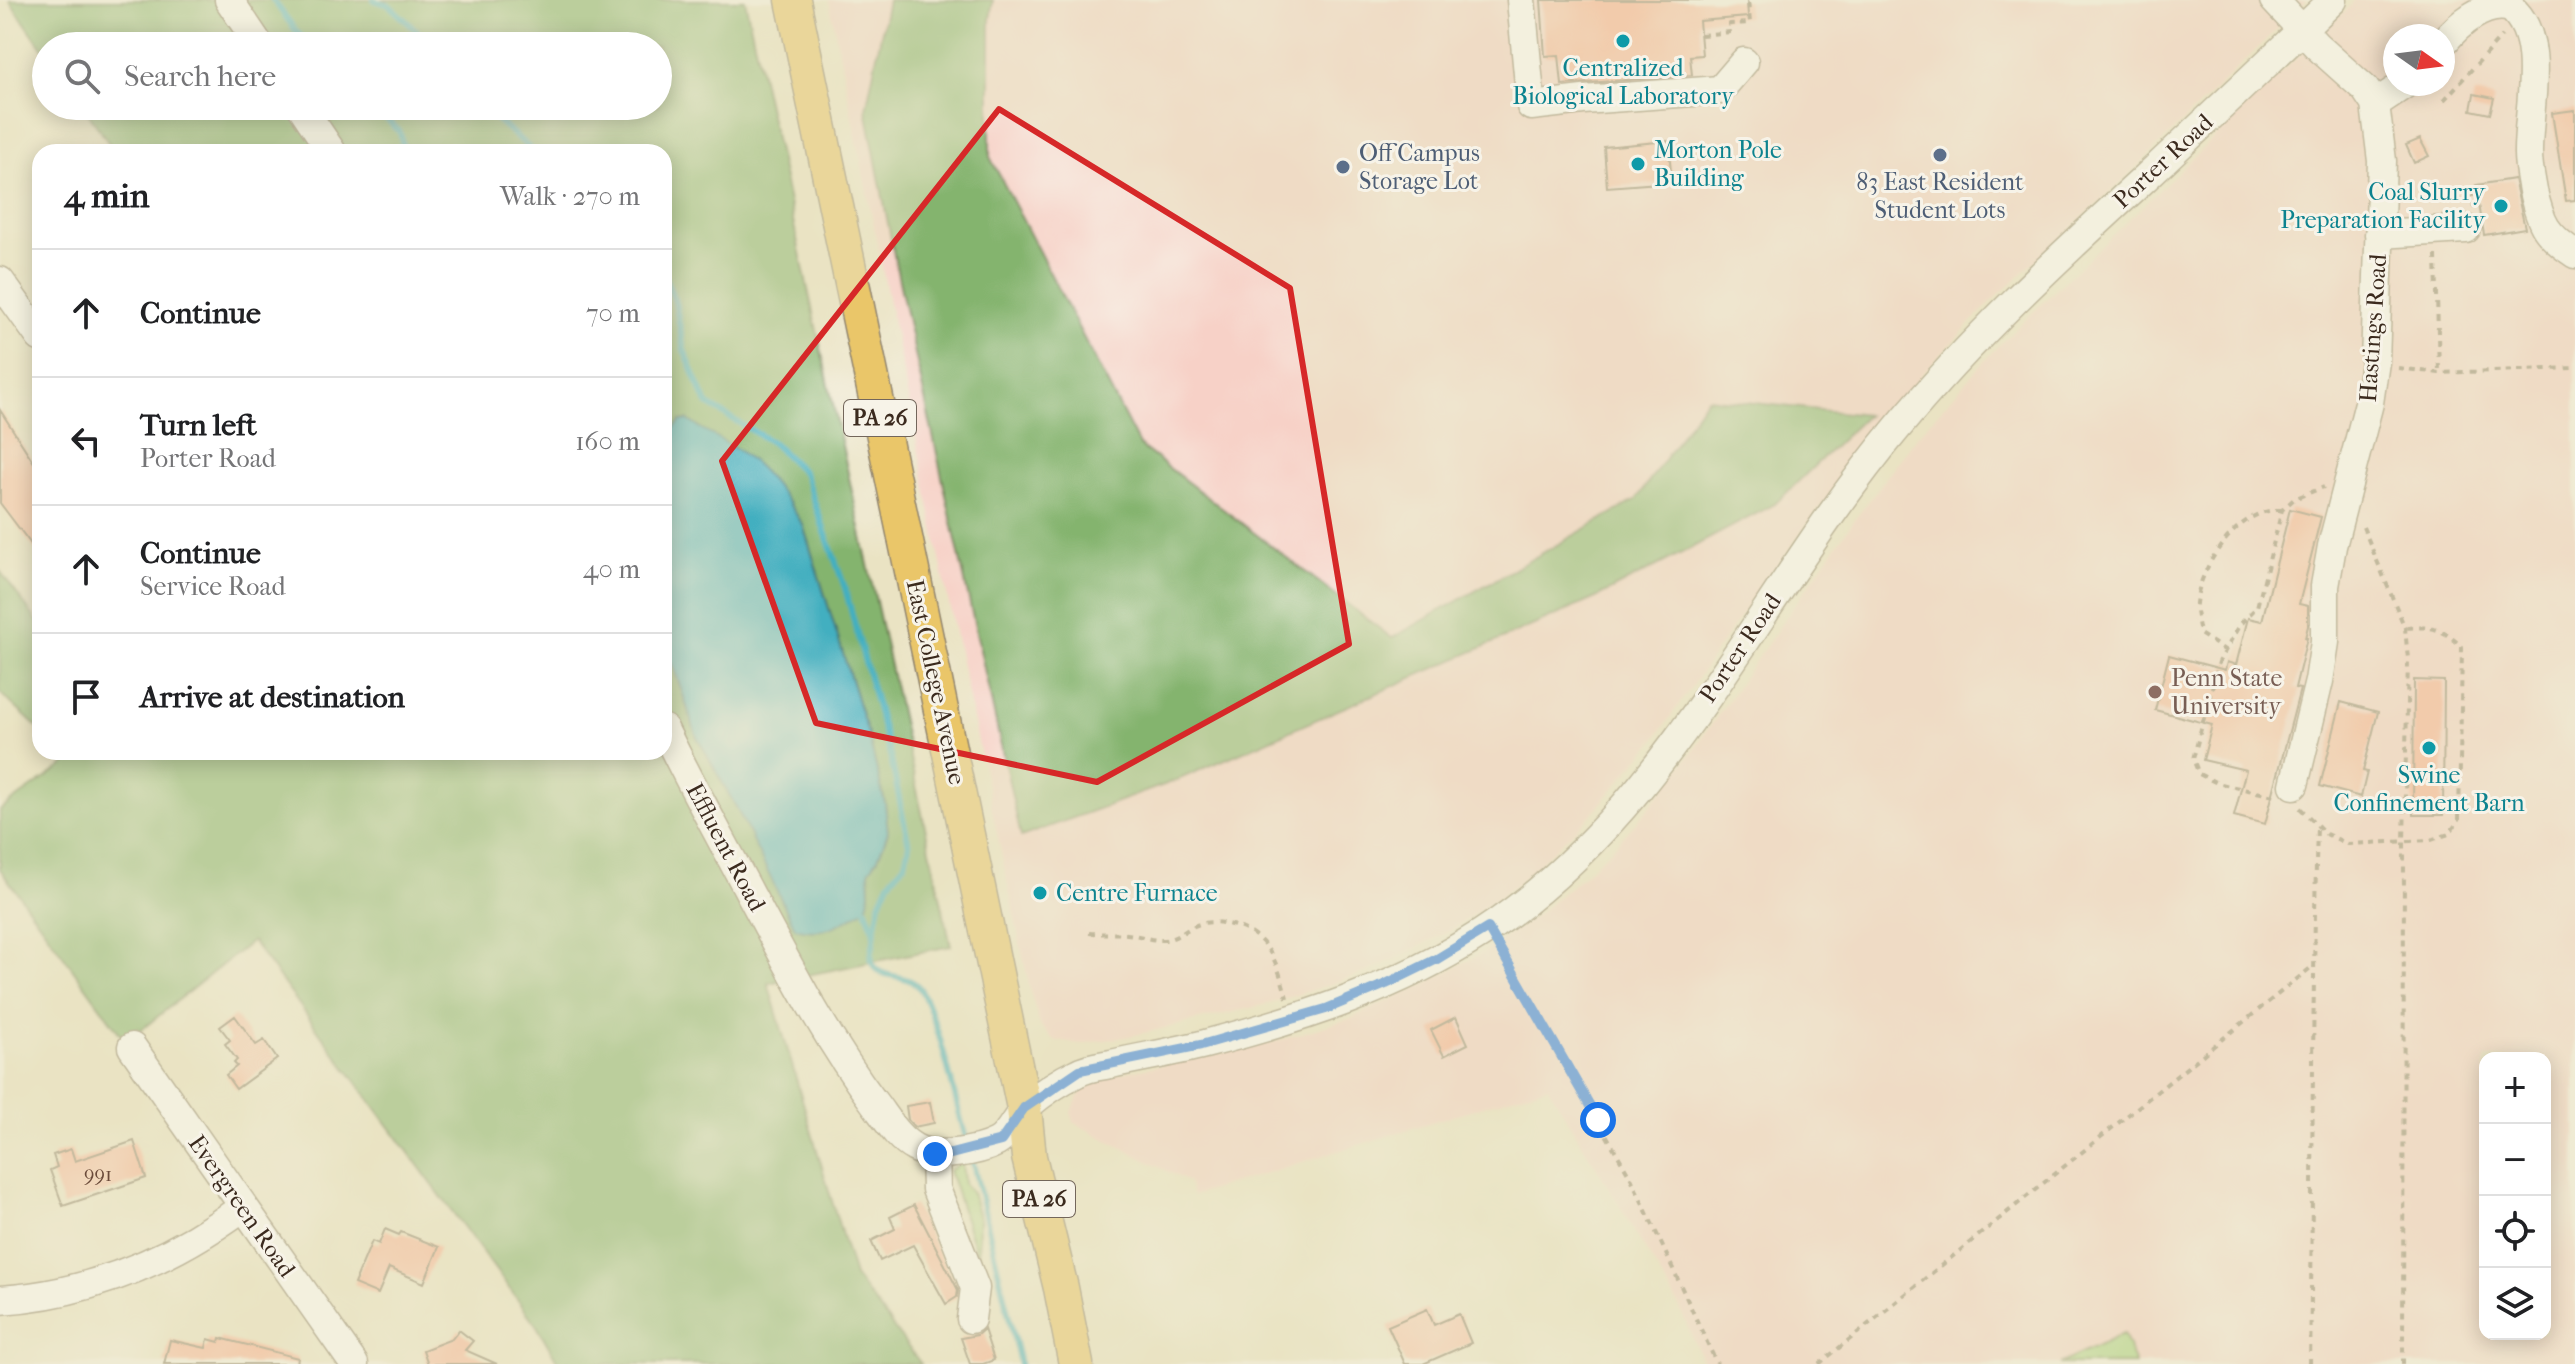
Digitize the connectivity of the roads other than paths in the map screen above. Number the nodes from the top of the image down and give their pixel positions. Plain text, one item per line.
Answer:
1 (229, 0) edge
2 (793, 0) edge
3 (1521, 0) edge
4 (2274, 0) edge
5 (2333, 0) edge
6 (2455, 29) edge
7 (2302, 30) junction
8 (251, 32) edge
9 (1744, 62) dead end
10 (2387, 96) edge
11 (2375, 104) junction
12 (310, 120) edge
13 (327, 144) edge
14 (2466, 229) dead end
15 (2379, 234) junction
16 (2575, 254) edge
17 (0, 281) edge
18 (32, 326) edge
19 (672, 744) edge
20 (2294, 785) dead end
21 (132, 1047) dead end
22 (1024, 1108) junction
23 (946, 1153) junction
24 (243, 1207) junction
25 (0, 1300) edge
26 (971, 1319) dead end
27 (354, 1364) edge
28 (1076, 1364) edge

1 - 8 street
2 - 22 main road, East College Avenue / PA 26
3 - 9 street
4 - 7 street
5 - 7 street, Porter Road
6 - 16 street
7 - 11 street
7 - 22 street, Porter Road
10 - 11 street
11 - 15 street, Hastings Road
12 - 13 street
14 - 15 street
15 - 20 street, Hastings Road
17 - 18 street
19 - 23 street, Effluent Road
21 - 24 street, Evergreen Road
22 - 23 street
22 - 28 main road, East College Avenue / PA 26
23 - 26 street
24 - 25 street
24 - 27 street, Evergreen Road

